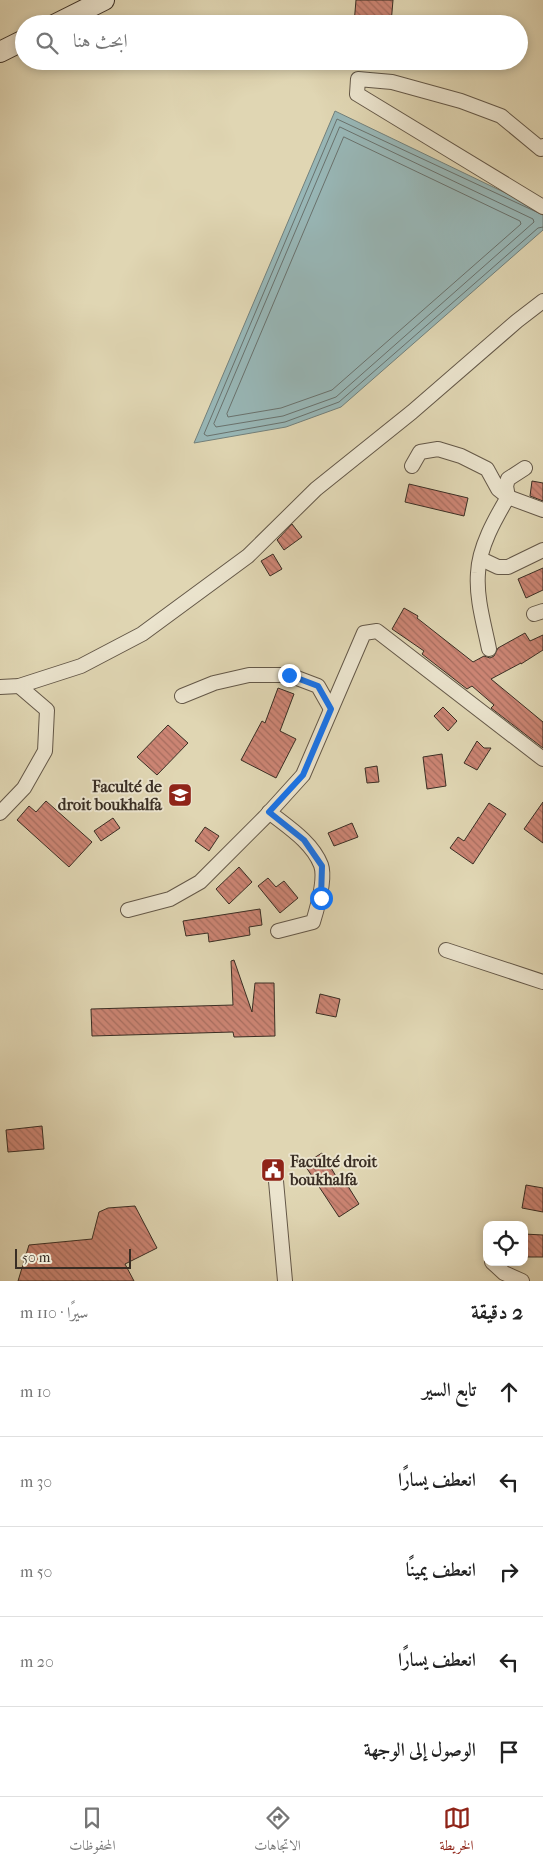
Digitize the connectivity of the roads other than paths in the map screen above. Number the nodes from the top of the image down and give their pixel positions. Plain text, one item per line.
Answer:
1 (104, 0) edge
2 (74, 15) edge
3 (15, 44) edge
4 (0, 52) edge
5 (543, 146) edge
6 (543, 208) edge
7 (543, 301) edge
8 (412, 466) dead end
9 (525, 468) dead end
10 (508, 497) junction
11 (543, 510) edge
12 (543, 550) edge
13 (481, 559) junction
14 (489, 649) dead end
15 (19, 686) junction
16 (0, 687) edge
17 (182, 696) dead end
18 (331, 709) junction
19 (543, 759) edge
20 (0, 812) edge
21 (269, 812) junction
22 (128, 910) dead end
23 (278, 930) dead end
24 (446, 950) dead end
25 (543, 982) edge
26 (276, 1181) dead end
27 (496, 1266) edge
28 (285, 1281) edge
29 (522, 1281) edge

1 - 2 street
3 - 4 street
5 - 6 street
7 - 15 street
8 - 10 street
9 - 10 street
10 - 11 street
10 - 13 street
12 - 13 street
13 - 14 street
15 - 16 street
15 - 20 street
17 - 18 street
18 - 19 street
18 - 21 street
21 - 22 street
21 - 23 street
24 - 25 street
26 - 28 street
27 - 29 street

